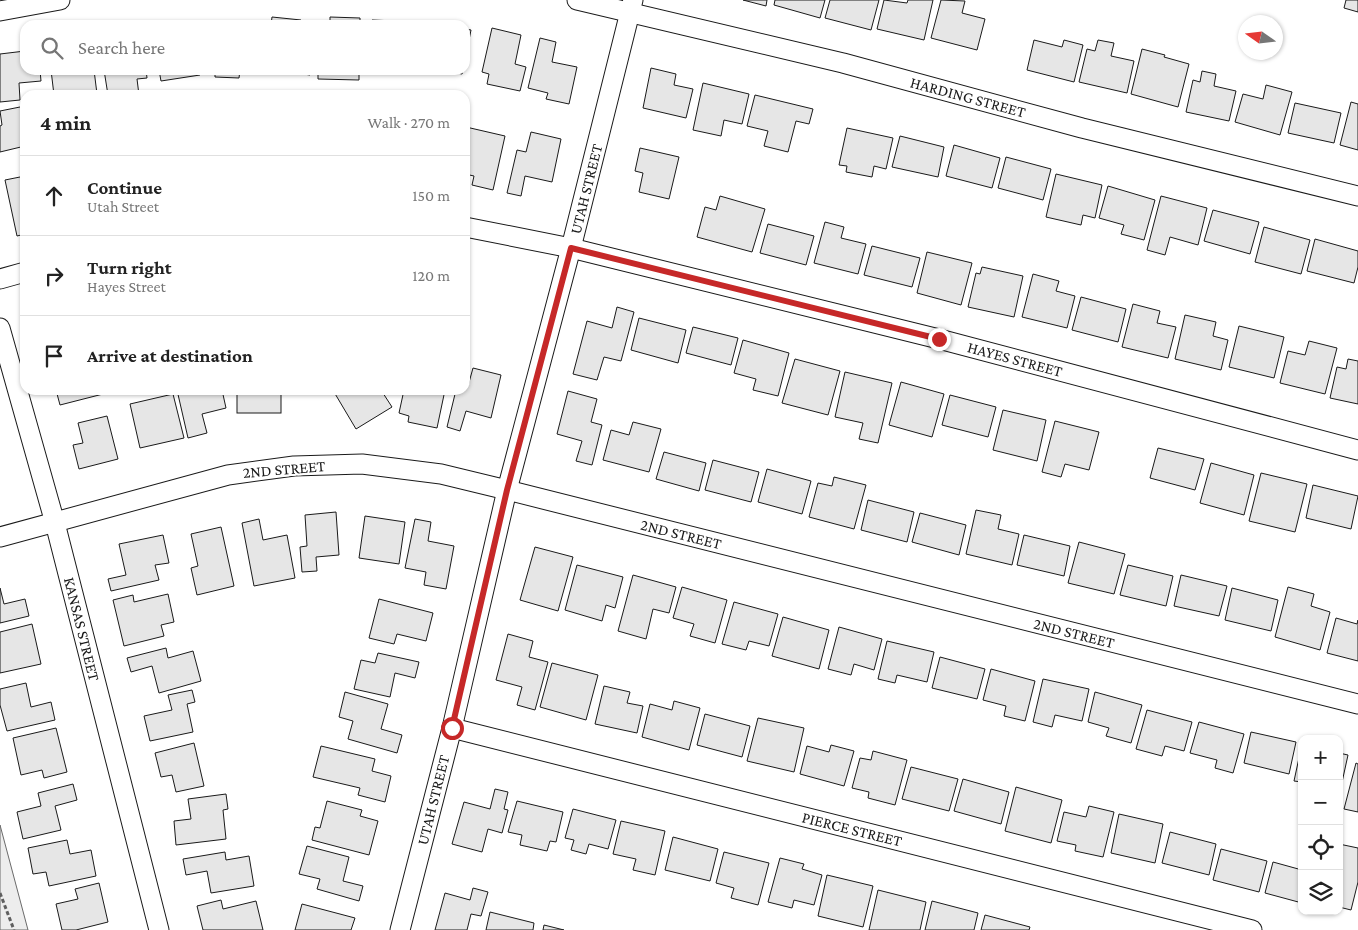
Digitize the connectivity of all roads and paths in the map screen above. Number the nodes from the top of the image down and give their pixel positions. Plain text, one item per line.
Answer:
1 (60, 0) edge
2 (577, 0) edge
3 (631, 6) edge
4 (0, 11) edge
5 (1358, 196) edge
6 (470, 228) edge
7 (571, 248) junction
8 (20, 273) edge
9 (0, 279) edge
10 (0, 328) edge
11 (1358, 450) edge
12 (507, 490) junction
13 (55, 522) junction
14 (0, 537) edge
15 (1358, 704) edge
16 (452, 728) junction
17 (0, 893) edge
18 (14, 930) edge
19 (160, 930) edge
20 (400, 930) edge
21 (1252, 930) edge

1 - 4 street
2 - 3 street, HARDING STREET
3 - 5 street, HARDING STREET
3 - 7 street, UTAH STREET
6 - 7 street, HAYES STREET
7 - 11 street, HAYES STREET
7 - 12 street, UTAH STREET
8 - 9 street
10 - 13 street, KANSAS STREET
12 - 13 street, 2ND STREET
12 - 15 street, 2ND STREET
12 - 16 street, UTAH STREET
13 - 14 street, 2ND STREET
13 - 19 street, KANSAS STREET
16 - 20 street, UTAH STREET
16 - 21 street, PIERCE STREET
17 - 18 path

